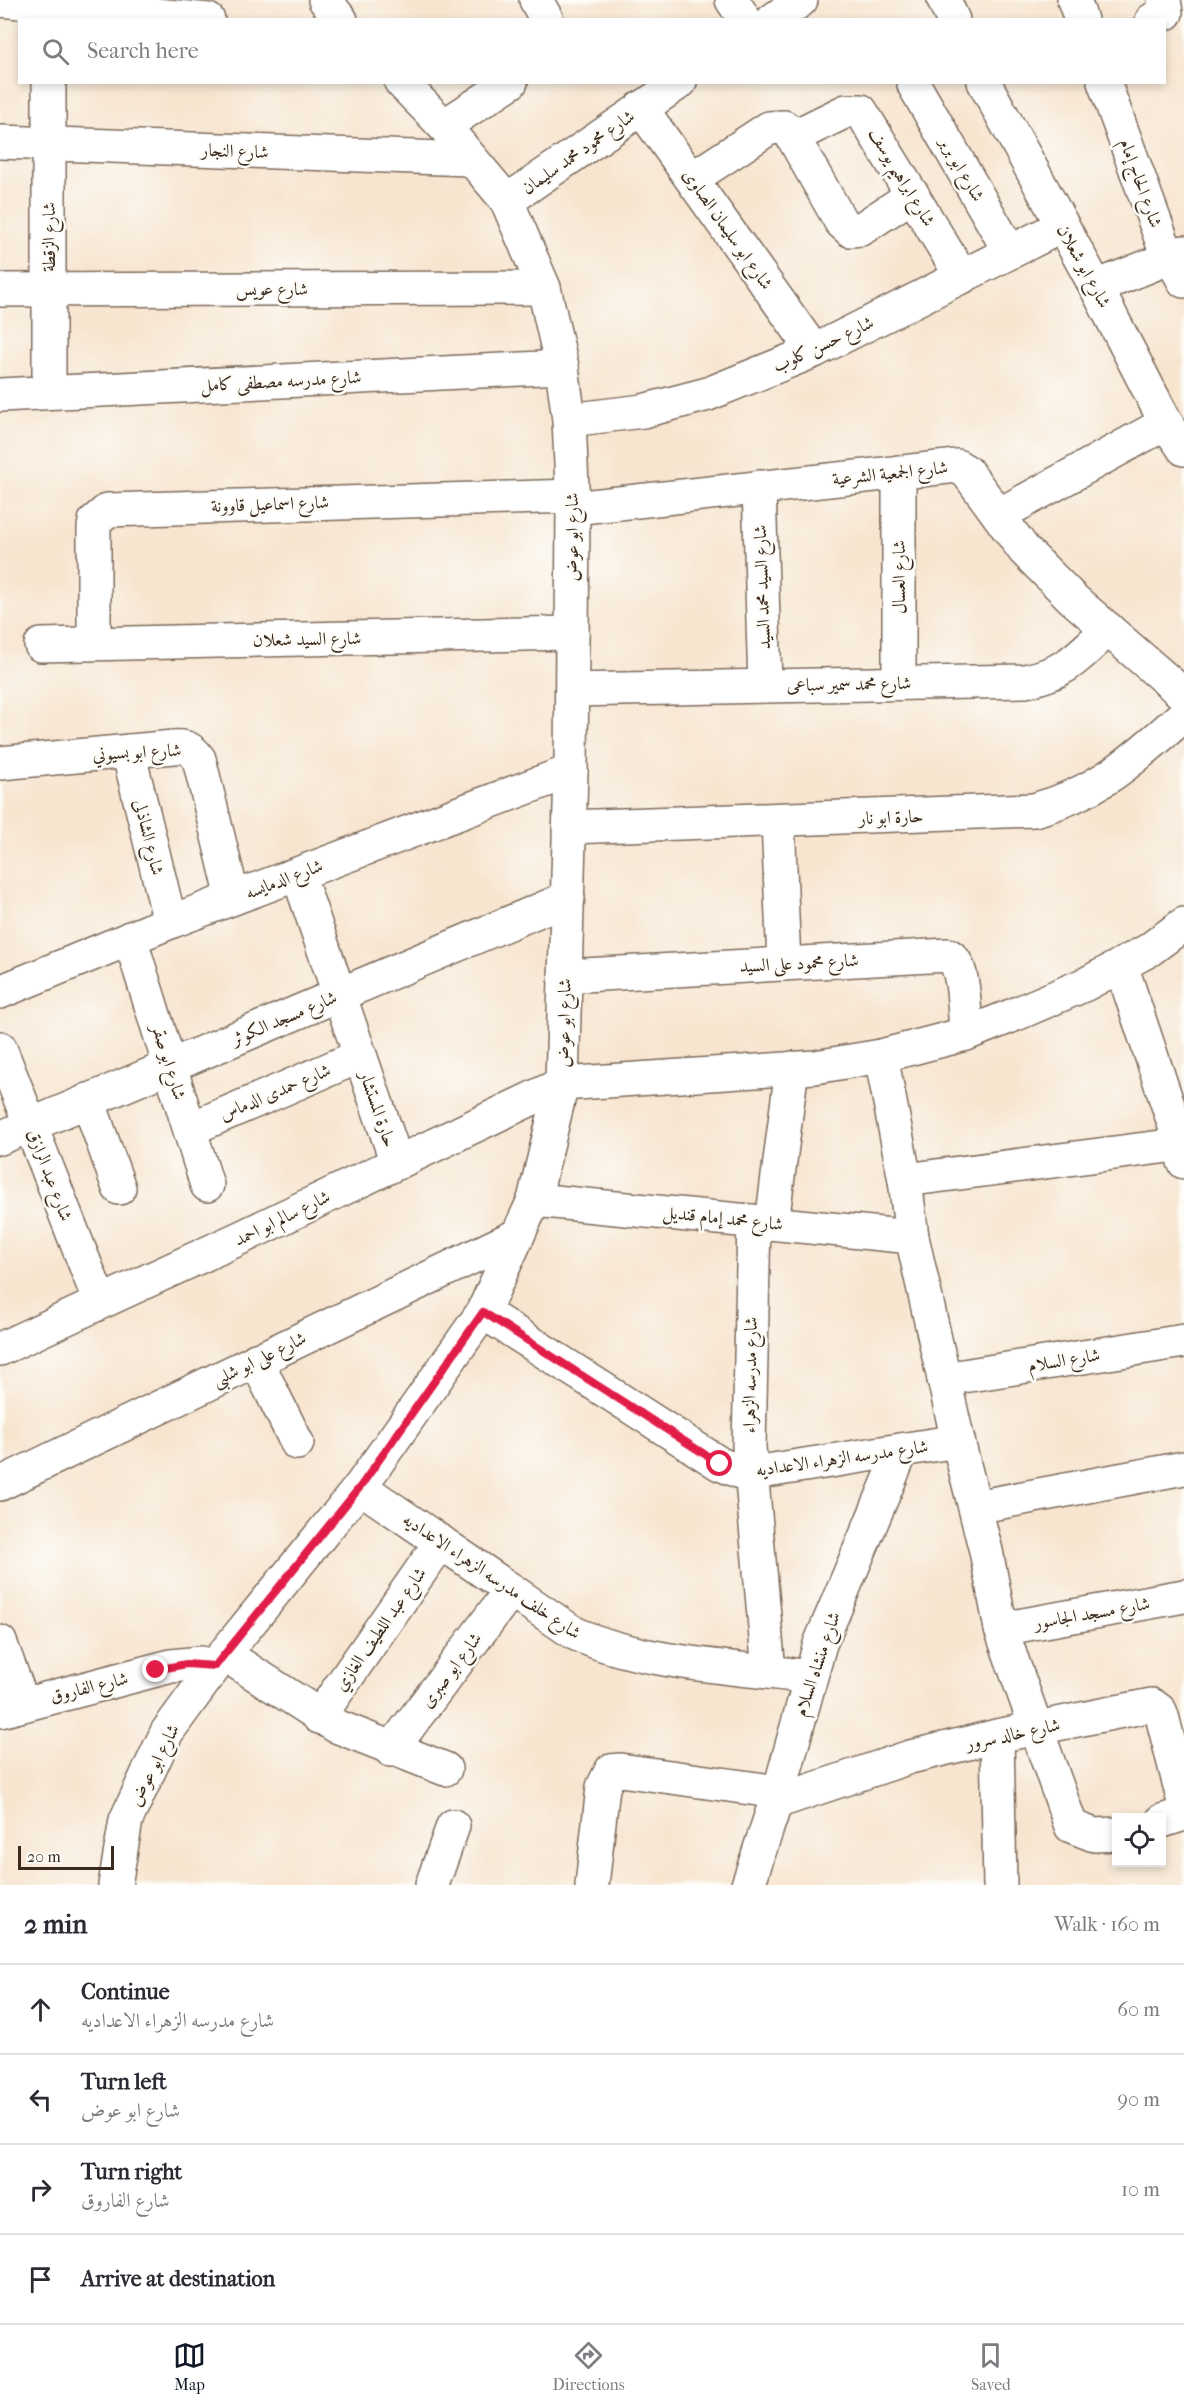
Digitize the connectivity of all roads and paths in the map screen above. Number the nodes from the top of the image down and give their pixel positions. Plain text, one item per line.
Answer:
1 (0, 0) edge
2 (325, 0) edge
3 (536, 0) edge
4 (732, 0) edge
5 (801, 0) edge
6 (944, 0) edge
7 (1074, 0) edge
8 (1164, 0) edge
9 (49, 8) edge
10 (182, 18) edge
11 (339, 18) edge
12 (546, 18) edge
13 (744, 18) edge
14 (777, 18) edge
15 (952, 18) edge
16 (1080, 18) edge
17 (1156, 18) edge
18 (49, 84) edge
19 (403, 84) edge
20 (508, 84) edge
21 (985, 84) edge
22 (1105, 84) edge
23 (914, 85) dead end
24 (655, 93) edge
25 (444, 126) junction
26 (793, 137) junction
27 (0, 142) edge
28 (49, 144) junction
29 (470, 159) junction
30 (693, 178) junction
31 (913, 195) junction
32 (507, 201) junction
33 (1062, 226) junction
34 (1010, 252) junction
35 (1179, 264) edge
36 (962, 277) junction
37 (1096, 287) junction
38 (544, 288) junction
39 (0, 290) edge
40 (49, 290) junction
41 (814, 351) junction
42 (562, 368) junction
43 (50, 392) junction
44 (0, 395) edge
45 (569, 420) junction
46 (1166, 423) junction
47 (1184, 449) edge
48 (899, 472) junction
49 (759, 487) junction
50 (573, 502) junction
51 (999, 515) junction
52 (1108, 629) junction
53 (572, 633) junction
54 (94, 643) junction
55 (41, 645) dead end
56 (899, 683) junction
57 (765, 686) junction
58 (572, 690) junction
59 (1184, 695) edge
60 (1184, 715) edge
61 (128, 751) junction
62 (0, 763) edge
63 (571, 771) junction
64 (778, 820) junction
65 (568, 827) junction
66 (298, 874) junction
67 (232, 898) junction
68 (568, 898) junction
69 (170, 922) junction
70 (1184, 924) edge
71 (130, 938) junction
72 (784, 964) junction
73 (1120, 965) junction
74 (565, 976) junction
75 (0, 992) edge
76 (340, 995) junction
77 (966, 1034) junction
78 (0, 1048) edge
79 (360, 1056) junction
80 (881, 1056) junction
81 (170, 1067) junction
82 (792, 1068) junction
83 (562, 1084) junction
84 (88, 1100) junction
85 (31, 1125) junction
86 (190, 1129) junction
87 (0, 1138) edge
88 (1183, 1150) edge
89 (397, 1163) junction
90 (905, 1180) junction
91 (207, 1185) dead end
92 (119, 1188) dead end
93 (534, 1200) junction
94 (763, 1222) junction
95 (518, 1235) junction
96 (912, 1237) junction
97 (100, 1302) junction
98 (483, 1312) junction
99 (1184, 1341) edge
100 (0, 1349) edge
101 (256, 1360) junction
102 (944, 1379) junction
103 (958, 1441) junction
104 (297, 1443) dead end
105 (902, 1450) junction
106 (1184, 1468) edge
107 (750, 1473) junction
108 (0, 1484) edge
109 (360, 1487) junction
110 (975, 1507) junction
111 (441, 1542) junction
112 (511, 1590) junction
113 (1184, 1596) edge
114 (1001, 1629) junction
115 (0, 1642) edge
116 (219, 1660) junction
117 (770, 1672) junction
118 (809, 1677) junction
119 (11, 1708) edge
120 (319, 1717) junction
121 (1036, 1728) junction
122 (996, 1736) junction
123 (391, 1750) junction
124 (445, 1769) dead end
125 (777, 1797) junction
126 (1184, 1802) edge
127 (1184, 1814) edge
128 (1166, 1819) edge
129 (453, 1826) dead end
130 (1112, 1833) edge
131 (116, 1885) edge
132 (432, 1885) edge
133 (592, 1885) edge
134 (748, 1885) edge
135 (1000, 1885) edge

1 - 9 street
2 - 11 street
3 - 12 street
4 - 13 street
5 - 14 street
6 - 15 street
7 - 16 street
8 - 17 street
9 - 10 street
18 - 28 street, شارع الزقطة
19 - 25 street, شارع ابو عوض
20 - 25 street
21 - 33 street, شارع ابو شعلان
22 - 35 street, شارع الحاج إمام
23 - 34 street, شارع ابو بربر
24 - 30 street, شارع ابو سليمان الصاوى
24 - 32 street, شارع محمود محمد سليمان
25 - 29 street, شارع ابو عوض
26 - 30 street
26 - 31 street, شارع ابراهيم يوسف
26 - 31 street
27 - 28 street, شارع النجار
28 - 29 street, شارع النجار
28 - 40 street, شارع الزقطة
29 - 32 street, شارع ابو عوض
30 - 41 street, شارع ابو سليمان الصاوى
31 - 36 street, شارع ابراهيم يوسف
32 - 38 street, شارع ابو عوض
33 - 34 street, شارع حسن كلوب
33 - 37 street, شارع ابو شعلان
34 - 36 street, شارع حسن كلوب
35 - 37 street
36 - 41 street, شارع حسن كلوب
37 - 46 street, شارع ابو شعلان
38 - 40 street, شارع عويس
38 - 42 street, شارع ابو عوض
39 - 40 street, شارع عويس
40 - 43 street, شارع الزقطة
41 - 45 street, شارع حسن كلوب
42 - 43 street, شارع مدرسه مصطفى كامل
42 - 45 street, شارع ابو عوض
43 - 44 street, شارع مدرسه مصطفى كامل
45 - 50 street, شارع ابو عوض
46 - 47 street, شارع ابو شعلان
46 - 51 street
48 - 49 street, شارع الجمعية الشرعية
48 - 51 street, شارع الجمعية الشرعية
48 - 56 street, شارع العسال
49 - 50 street, شارع الجمعية الشرعية
49 - 57 street, شارع السيد محمد السيد
50 - 53 street, شارع ابو عوض
50 - 54 street, شارع اسماعيل قاوونة
51 - 52 street, شارع الجمعية الشرعية
52 - 56 street, شارع محمد سمير سباعى
52 - 59 street, شارع الجمعية الشرعية
53 - 54 street, شارع السيد شعلان
53 - 58 street, شارع ابو عوض
54 - 55 street, شارع السيد شعلان
56 - 57 street, شارع محمد سمير سباعى
57 - 58 street, شارع محمد سمير سباعى
58 - 63 street, شارع ابو عوض
60 - 64 street, حارة ابو نار
61 - 62 street, شارع ابو بسيوني
61 - 67 street, شارع ابو بسيوني
61 - 69 street, شارع الشاذلى
63 - 65 street, شارع ابو عوض
63 - 66 street, شارع الدمايسه
64 - 65 street, حارة ابو نار
64 - 72 street
65 - 68 street, شارع ابو عوض
66 - 67 street, شارع الدمايسه
66 - 76 street, حارة المستشار
67 - 69 street, شارع الدمايسه
68 - 74 street, شارع ابو عوض
68 - 76 street, شارع مسجد الكوثر
69 - 71 street, شارع الدمايسه
70 - 73 street
71 - 75 street, شارع الدمايسه
71 - 81 street, شارع ابو صقر
72 - 74 street, شارع محمود على السيد
72 - 77 street, شارع محمود على السيد
73 - 77 street
73 - 88 street
74 - 83 street, شارع ابو عوض
76 - 79 street, حارة المستشار
76 - 81 street, شارع مسجد الكوثر
77 - 80 street
78 - 85 street, شارع عبد الرازق
79 - 86 street, شارع حمدى الدماس
79 - 89 street, حارة المستشار
80 - 82 street
80 - 90 street
81 - 84 street, شارع مسجد الكوثر
81 - 86 street, شارع ابو صقر
82 - 83 street
82 - 94 street, شارع مدرسه الزهراء
83 - 89 street, شارع سالم ابو احمد
83 - 93 street, شارع ابو عوض
84 - 85 street, شارع مسجد الكوثر
84 - 92 street
85 - 87 street, شارع مسجد الكوثر
85 - 97 street, شارع عبد الرازق
86 - 91 street, شارع ابو صقر
88 - 90 street
89 - 97 street, شارع سالم ابو احمد
90 - 96 street
93 - 94 street, شارع محمد إمام قنديل
93 - 95 street, شارع ابو عوض
94 - 96 street, شارع محمد إمام قنديل
94 - 107 street, شارع مدرسه الزهراء
95 - 98 street, شارع ابو عوض
95 - 101 street, شارع على ابو شلبى
96 - 102 street
97 - 100 street, شارع سالم ابو احمد
98 - 107 street, شارع مدرسه الزهراء الاعداديه
98 - 109 street, شارع ابو عوض
99 - 102 street, شارع السلام
101 - 104 street
101 - 108 street, شارع على ابو شلبى
102 - 103 street
103 - 105 street, شارع مدرسه الزهراء الاعداديه
103 - 110 street
105 - 107 street, شارع مدرسه الزهراء الاعداديه
105 - 118 street, شارع منشاه السلام
106 - 110 street
107 - 117 street, شارع مدرسه الزهراء
109 - 111 street, شارع خلف مدرسه الزهراء الاعداديه
109 - 116 street, شارع ابو عوض
110 - 114 street
111 - 112 street, شارع خلف مدرسه الزهراء الاعداديه
111 - 120 street, شارع عبد اللطيف الغازي
112 - 117 street, شارع خلف مدرسه الزهراء الاعداديه
112 - 123 street, شارع ابو صبرى
113 - 114 street, شارع مسجد الجاسور
114 - 121 street
115 - 119 street
116 - 119 street, شارع الفاروق
116 - 120 street
116 - 131 street, شارع ابو عوض
117 - 118 street, شارع خلف مدرسه الزهراء الاعداديه
118 - 125 street, شارع منشاه السلام
120 - 123 street
121 - 122 street, شارع خالد سرور
121 - 126 street, شارع خالد سرور
121 - 130 street
122 - 125 street, شارع خالد سرور
122 - 135 street
123 - 124 street
125 - 133 street
125 - 134 street, شارع منشاه السلام
127 - 128 street
129 - 132 street

